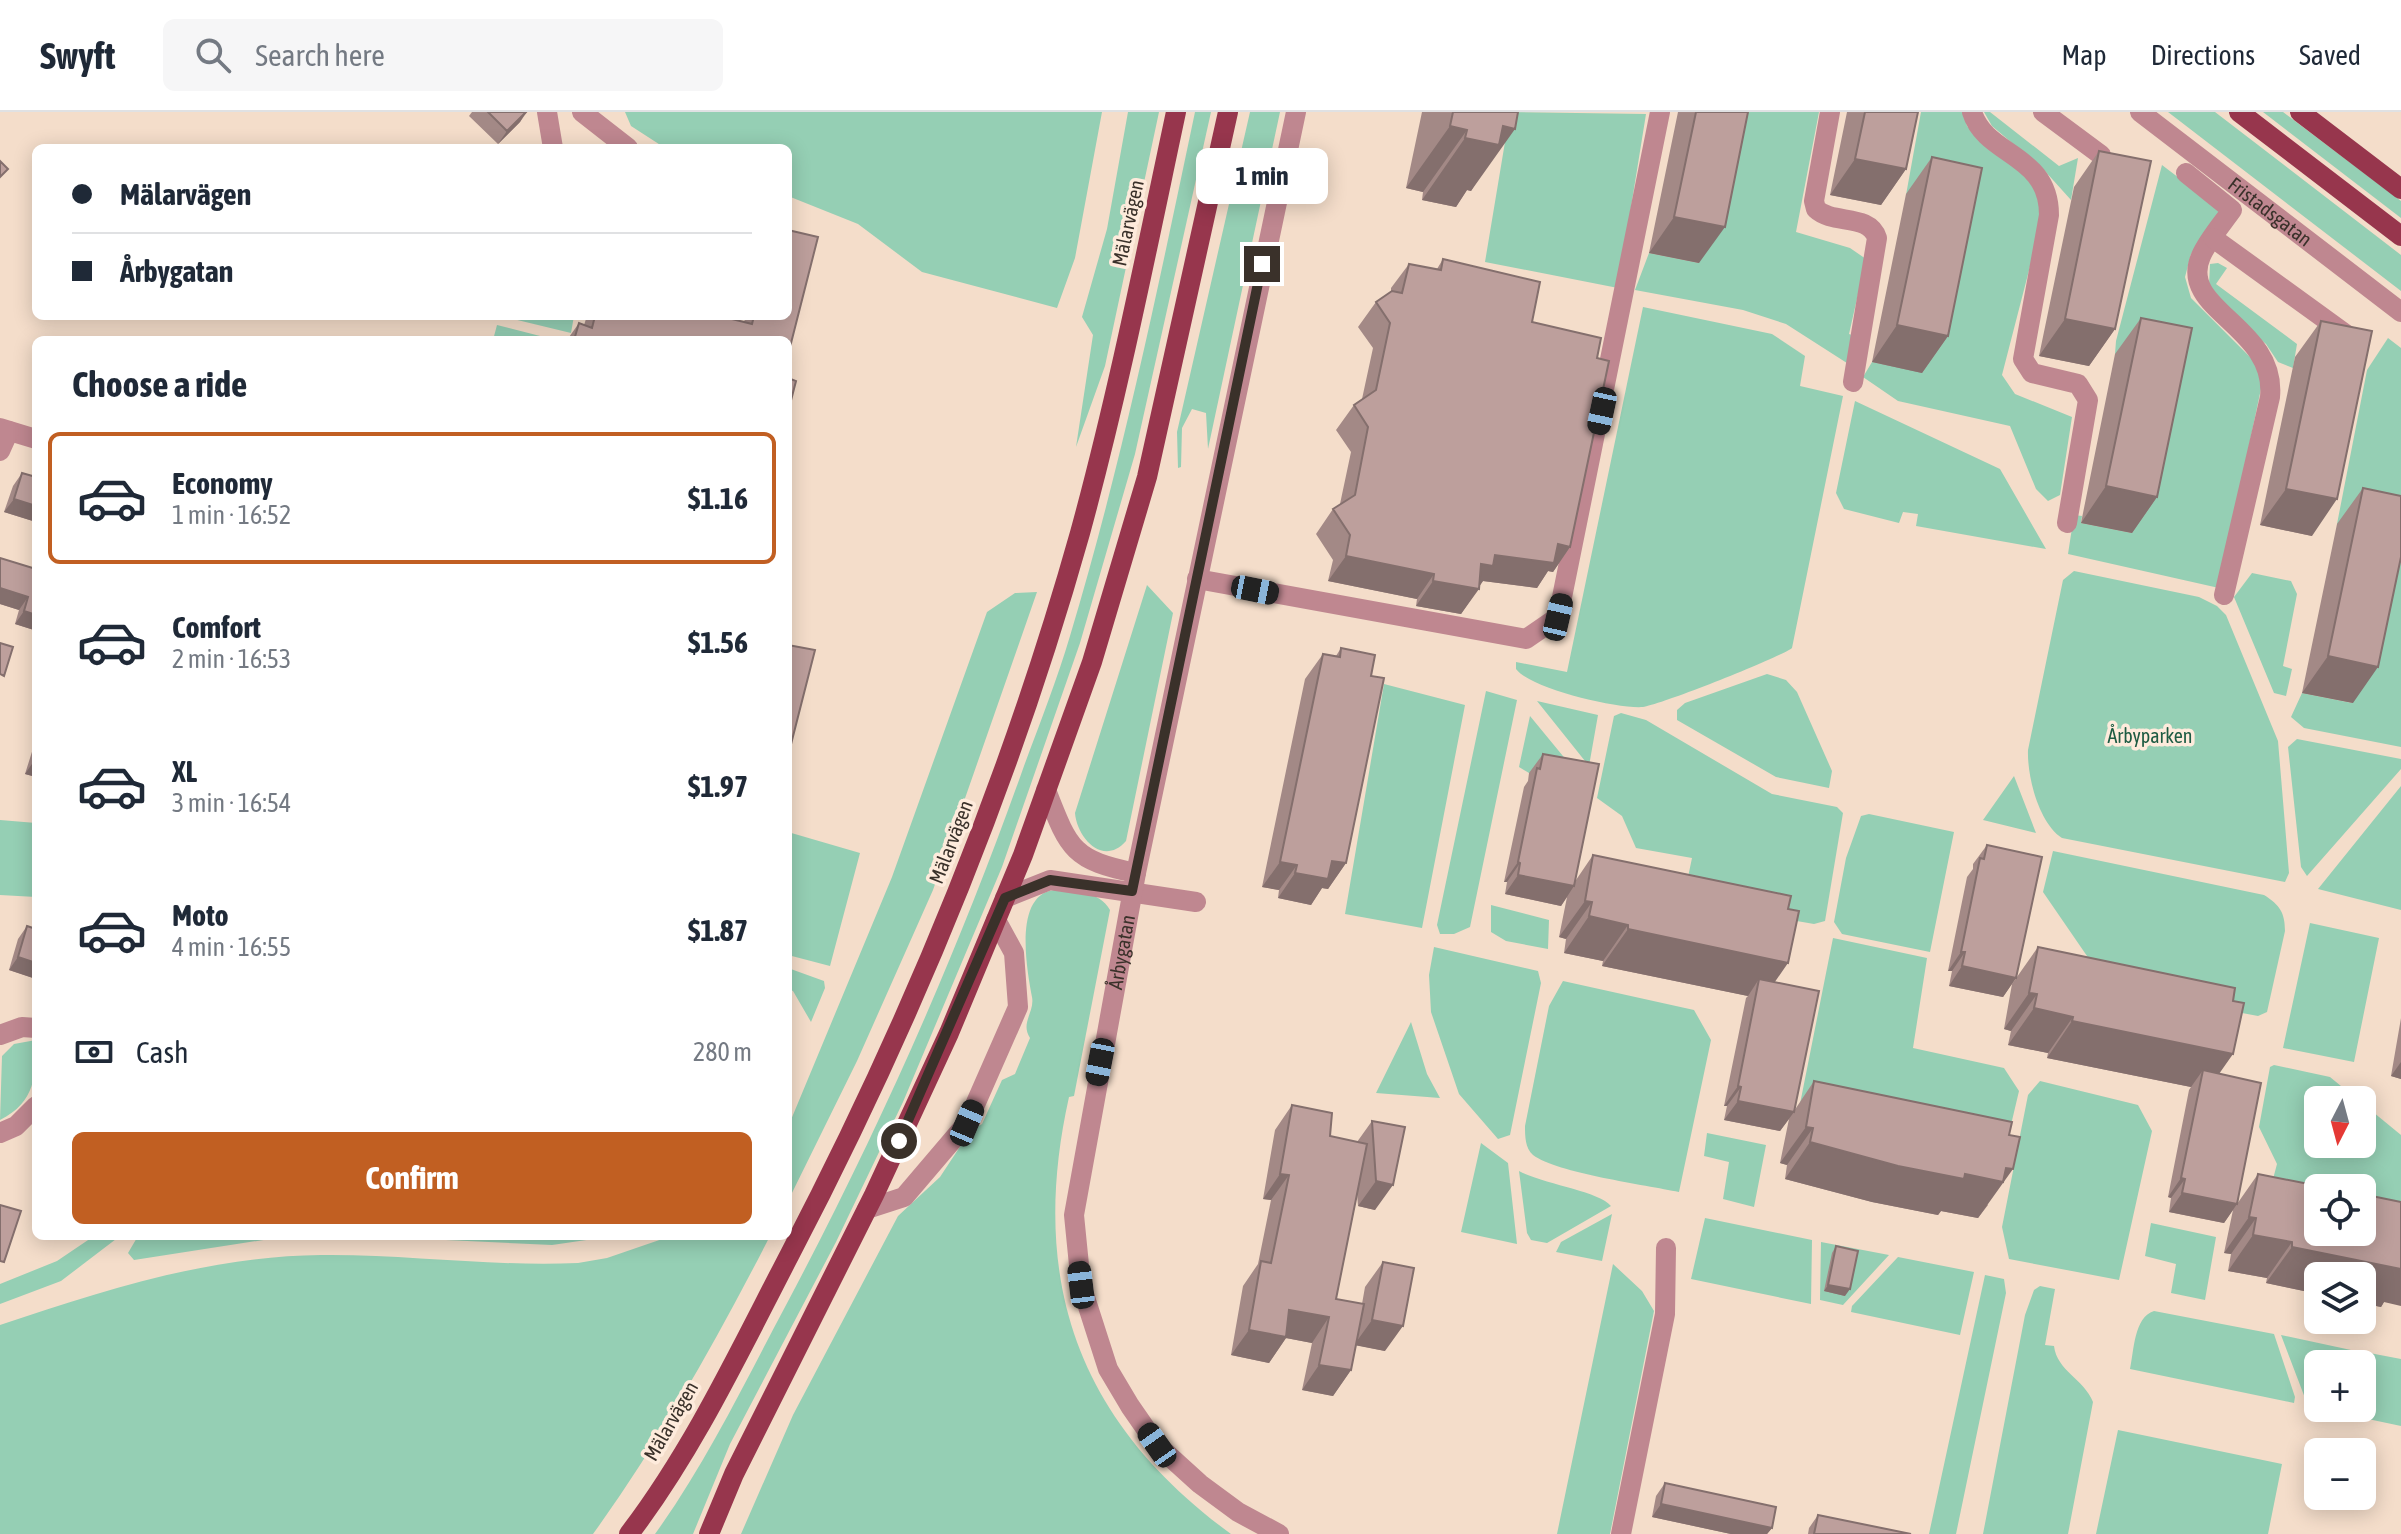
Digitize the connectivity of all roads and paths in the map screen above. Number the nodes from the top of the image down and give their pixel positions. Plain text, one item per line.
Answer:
1 (547, 112) edge
2 (582, 112) edge
3 (1176, 112) edge
4 (1228, 112) edge
5 (1296, 112) edge
6 (1660, 112) edge
7 (1830, 112) edge
8 (1972, 112) edge
9 (2043, 112) edge
10 (2140, 112) edge
11 (2239, 112) edge
12 (2300, 112) edge
13 (552, 144) edge
14 (623, 144) edge
15 (2101, 155) edge
16 (2186, 173) dead end
17 (2401, 189) edge
18 (2401, 236) edge
19 (2213, 238) junction
20 (2401, 312) edge
21 (2347, 335) edge
22 (1853, 382) dead end
23 (4, 429) edge
24 (32, 438) edge
25 (0, 451) edge
26 (2067, 523) dead end
27 (1197, 579) junction
28 (2224, 595) dead end
29 (1046, 790) junction
30 (1134, 882) junction
31 (1005, 898) junction
32 (1196, 902) dead end
33 (996, 920) junction
34 (32, 1028) edge
35 (0, 1035) edge
36 (32, 1110) edge
37 (0, 1133) edge
38 (867, 1209) junction
39 (1666, 1248) dead end
40 (629, 1534) edge
41 (709, 1534) edge
42 (1279, 1534) edge
43 (1621, 1534) edge

1 - 13 street
2 - 14 street
3 - 40 main road, Mälarvägen
4 - 29 main road
5 - 27 street, Årbygatan
6 - 27 street
7 - 22 street
8 - 26 street
9 - 15 street
10 - 20 street, Fristadsgatan
11 - 18 main road
12 - 17 main road
16 - 19 street
19 - 21 street
19 - 28 street
23 - 24 street
23 - 25 street
27 - 30 street, Årbygatan
29 - 30 street
29 - 31 main road
30 - 31 street
30 - 32 street
30 - 42 street, Årbygatan
31 - 33 main road
33 - 38 main road
33 - 38 street
34 - 35 street
36 - 37 street
38 - 41 main road
39 - 43 street

